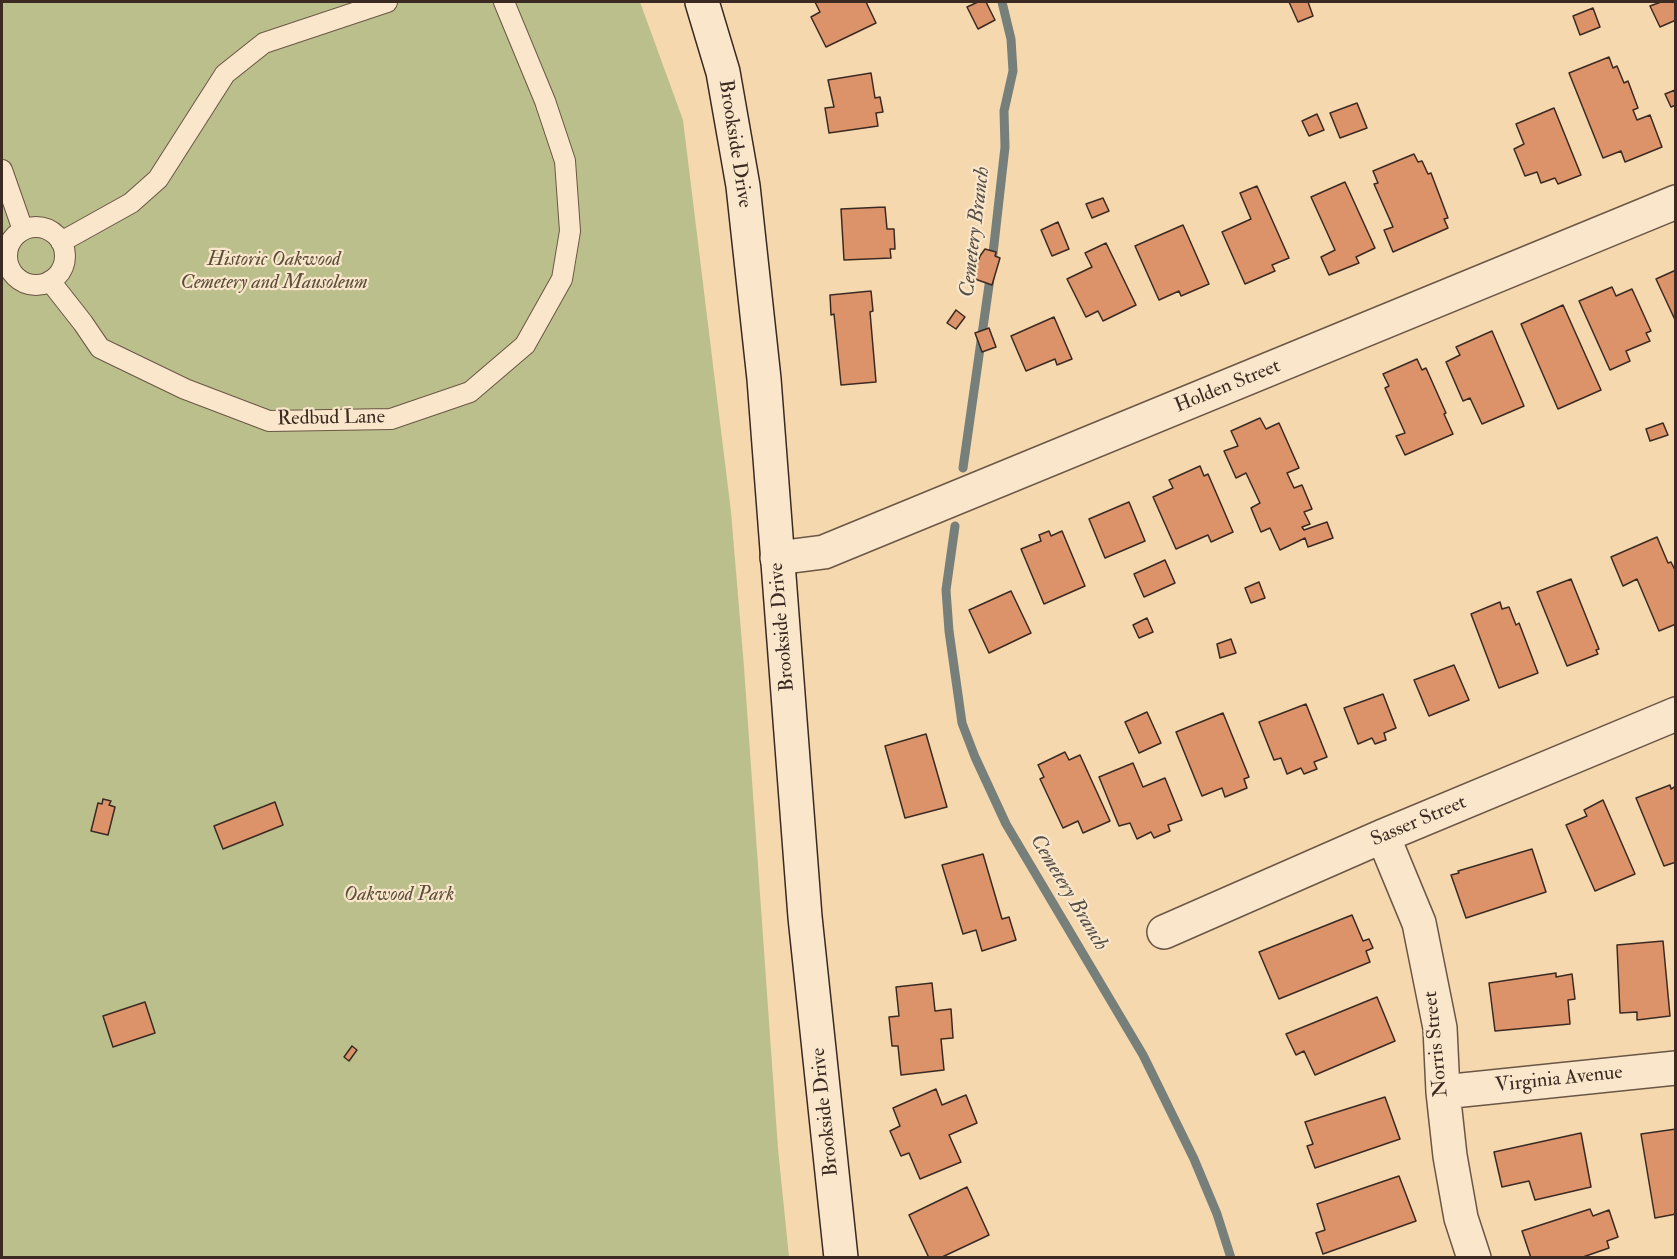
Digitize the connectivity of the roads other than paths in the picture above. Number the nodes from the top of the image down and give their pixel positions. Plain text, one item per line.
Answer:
1 (387, 2) edge
2 (504, 2) edge
3 (702, 2) edge
4 (2, 170) edge
5 (1676, 202) edge
6 (23, 230) junction
7 (61, 242) junction
8 (5, 266) edge
9 (50, 281) junction
10 (777, 558) junction
11 (1676, 714) edge
12 (1383, 836) junction
13 (1164, 932) dead end
14 (1676, 1068) edge
15 (1443, 1092) junction
16 (841, 1257) edge
17 (1474, 1257) edge

1 - 7 lane
2 - 9 lane, Redbud Lane
3 - 10 street, Brookside Drive
4 - 6 lane
5 - 10 street, Holden Street
6 - 7 lane
6 - 8 lane
7 - 9 lane
8 - 9 lane
10 - 16 street, Brookside Drive
11 - 12 street, Sasser Street
12 - 13 street, Sasser Street
12 - 15 street, Norris Street
14 - 15 street, Virginia Avenue
15 - 17 street, Norris Street

